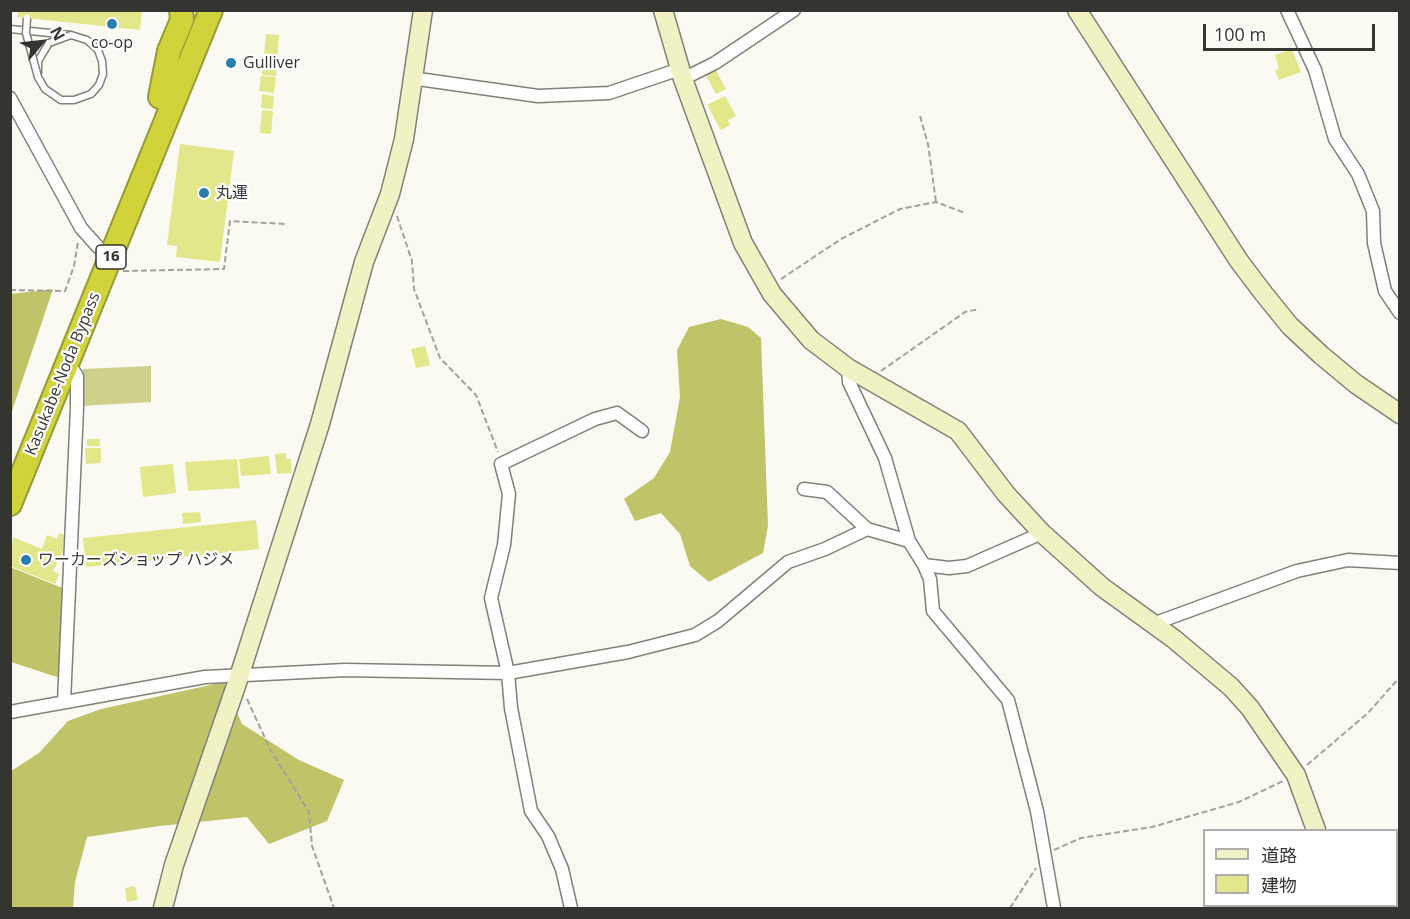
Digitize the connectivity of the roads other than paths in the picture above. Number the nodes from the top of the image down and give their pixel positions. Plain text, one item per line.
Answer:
1 (181, 10) edge
2 (195, 10) edge
3 (210, 10) edge
4 (423, 10) edge
5 (663, 10) edge
6 (794, 10) edge
7 (1077, 10) edge
8 (1287, 10) edge
9 (27, 14) edge
10 (10, 29) edge
11 (71, 35) junction
12 (681, 74) junction
13 (38, 77) junction
14 (411, 78) junction
15 (160, 97) junction
16 (10, 98) edge
17 (98, 248) junction
18 (1400, 313) edge
19 (68, 363) junction
20 (848, 368) junction
21 (1400, 414) edge
22 (642, 431) dead end
23 (10, 463) edge
24 (804, 489) dead end
25 (10, 504) edge
26 (867, 529) junction
27 (1042, 533) junction
28 (909, 541) junction
29 (1400, 563) edge
30 (924, 565) junction
31 (1153, 624) junction
32 (508, 673) junction
33 (238, 677) junction
34 (64, 702) junction
35 (10, 712) edge
36 (1315, 829) edge
37 (163, 909) edge
38 (571, 909) edge
39 (1054, 909) edge

1 - 15 highway
2 - 15 highway, Kasukabe-Noda Bypass / 16
3 - 19 highway, Kasukabe-Noda Bypass / 16
4 - 14 street
5 - 12 street
6 - 12 street
7 - 21 street
8 - 18 street
9 - 13 lane, bridge
10 - 11 lane
11 - 13 lane, bridge
11 - 13 lane, bridge
12 - 14 street
12 - 20 street
14 - 33 street
15 - 17 highway, Kasukabe-Noda Bypass / 16
16 - 17 street
17 - 23 highway, Kasukabe-Noda Bypass / 16
19 - 25 highway, Kasukabe-Noda Bypass / 16
19 - 34 street
20 - 27 street
20 - 28 street
22 - 32 street
24 - 26 street
26 - 28 street
26 - 32 street
27 - 30 street
27 - 31 street
28 - 30 street
29 - 31 street
30 - 39 street
31 - 36 street
32 - 33 street
32 - 38 street
33 - 34 street
33 - 37 street
34 - 35 street

